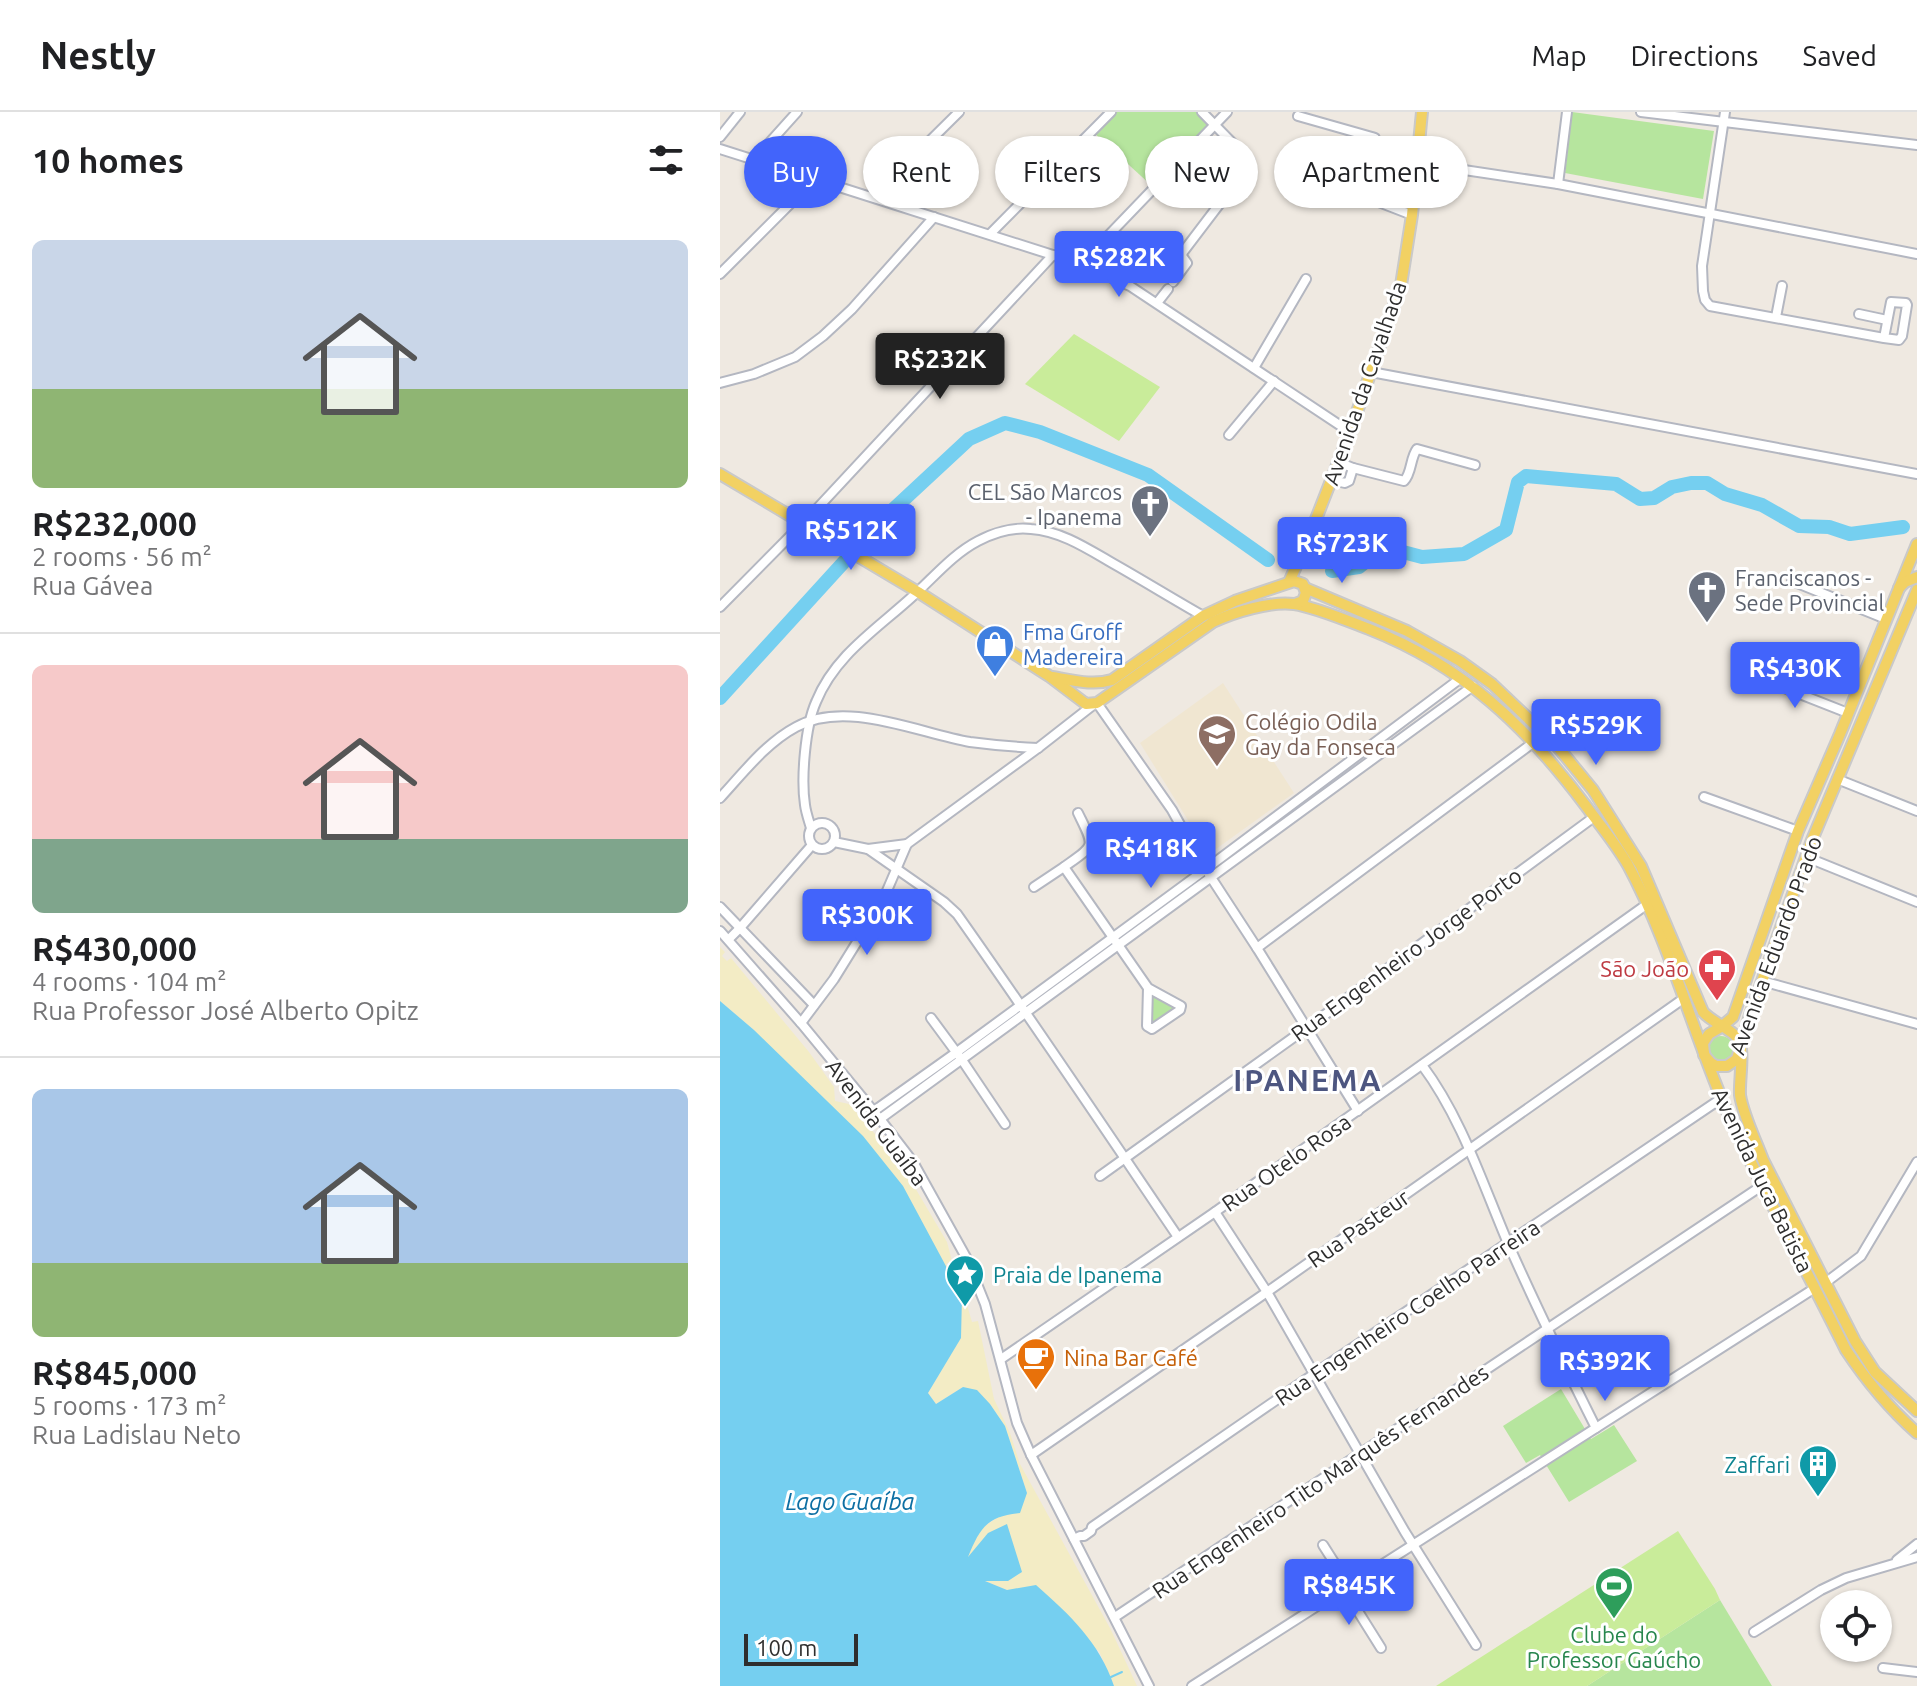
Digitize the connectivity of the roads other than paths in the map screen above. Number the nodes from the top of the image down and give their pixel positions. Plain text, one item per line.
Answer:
1 (740, 112) edge
2 (797, 112) edge
3 (959, 112) edge
4 (1111, 112) edge
5 (1202, 112) edge
6 (1227, 112) edge
7 (1422, 112) edge
8 (1567, 112) edge
9 (1641, 112) edge
10 (1298, 116) dead end
11 (1724, 117) edge
12 (1215, 125) junction
13 (776, 136) edge
14 (935, 136) edge
15 (1226, 136) edge
16 (1368, 136) edge
17 (1420, 136) edge
18 (720, 137) edge
19 (1917, 145) edge
20 (720, 149) edge
21 (744, 157) edge
22 (1468, 170) edge
23 (1558, 184) junction
24 (786, 208) edge
25 (907, 208) edge
26 (1216, 208) edge
27 (1394, 208) edge
28 (1413, 208) edge
29 (1710, 214) junction
30 (1412, 215) junction
31 (934, 217) junction
32 (990, 234) junction
33 (1917, 254) edge
34 (1053, 255) junction
35 (1081, 264) junction
36 (720, 274) edge
37 (1306, 279) dead end
38 (1782, 286) dead end
39 (1157, 303) junction
40 (1859, 314) dead end
41 (1776, 317) junction
42 (1887, 320) junction
43 (1884, 338) junction
44 (1254, 368) junction
45 (1371, 372) junction
46 (1274, 381) junction
47 (720, 383) edge
48 (1350, 432) junction
49 (1229, 435) dead end
50 (1338, 462) junction
51 (1475, 465) dead end
52 (1353, 468) junction
53 (720, 474) edge
54 (1917, 474) edge
55 (1331, 480) junction
56 (803, 523) junction
57 (1917, 544) edge
58 (1302, 554) junction
59 (1917, 577) edge
60 (1792, 581) dead end
61 (1287, 584) junction
62 (1304, 586) junction
63 (1898, 589) junction
64 (1917, 590) edge
65 (918, 592) junction
66 (1293, 604) junction
67 (720, 607) edge
68 (1203, 616) junction
69 (1886, 619) junction
70 (1049, 676) junction
71 (1754, 676) dead end
72 (1461, 678) junction
73 (1091, 683) junction
74 (1473, 686) junction
75 (1080, 699) junction
76 (1097, 702) junction
77 (1848, 713) junction
78 (810, 720) junction
79 (1069, 723) junction
80 (1840, 734) junction
81 (1534, 742) junction
82 (1371, 745) junction
83 (1038, 748) junction
84 (1379, 754) junction
85 (1847, 754) junction
86 (1837, 779) junction
87 (1704, 797) dead end
88 (720, 798) edge
89 (1292, 804) junction
90 (1917, 811) edge
91 (1078, 813) dead end
92 (1299, 813) junction
93 (1594, 817) junction
94 (811, 828) junction
95 (1798, 831) junction
96 (834, 842) junction
97 (907, 844) junction
98 (812, 845) junction
99 (868, 849) junction
100 (1806, 857) junction
101 (1064, 867) junction
102 (896, 869) junction
103 (1206, 869) junction
104 (1212, 878) junction
105 (1034, 887) dead end
106 (1917, 902) edge
107 (1646, 905) junction
108 (720, 907) edge
109 (740, 928) junction
110 (720, 931) edge
111 (729, 939) junction
112 (1117, 941) junction
113 (1257, 948) junction
114 (1762, 981) junction
115 (1148, 988) junction
116 (1683, 999) junction
117 (814, 1005) junction
118 (1025, 1009) junction
119 (931, 1018) dead end
120 (801, 1023) junction
121 (1917, 1024) edge
122 (1721, 1027) junction
123 (1307, 1028) junction
124 (1740, 1050) junction
125 (1704, 1055) junction
126 (960, 1056) junction
127 (1422, 1065) junction
128 (1722, 1098) junction
129 (1358, 1111) junction
130 (877, 1115) junction
131 (1005, 1124) dead end
132 (1469, 1150) junction
133 (1124, 1160) junction
134 (1917, 1162) edge
135 (1100, 1176) dead end
136 (1763, 1185) junction
137 (1215, 1212) junction
138 (1178, 1237) junction
139 (1508, 1243) junction
140 (1820, 1286) junction
141 (1267, 1292) junction
142 (1547, 1329) junction
143 (1001, 1359) junction
144 (1314, 1374) junction
145 (1917, 1411) edge
146 (1596, 1428) junction
147 (1917, 1433) edge
148 (1031, 1455) junction
149 (1360, 1455) junction
150 (1077, 1538) junction
151 (1917, 1544) edge
152 (1323, 1545) dead end
153 (1413, 1545) junction
154 (1917, 1557) edge
155 (1894, 1563) junction
156 (1347, 1587) junction
157 (1115, 1617) junction
158 (1754, 1632) dead end
159 (1476, 1645) dead end
160 (1381, 1648) dead end
161 (1883, 1668) dead end
162 (1917, 1672) edge
163 (1149, 1686) edge
164 (1192, 1686) edge

1 - 18 street
2 - 13 street
3 - 14 street
4 - 32 street
5 - 12 street
6 - 12 street
7 - 17 main road, Avenida da Cavalhada
8 - 23 street
9 - 11 street
10 - 16 street
11 - 19 street
11 - 29 street
12 - 15 street
12 - 35 street
20 - 21 street
22 - 23 street
23 - 29 street
24 - 36 street
25 - 31 street
26 - 39 street
27 - 30 street
28 - 30 main road, Avenida da Cavalhada
29 - 33 street
29 - 41 street
30 - 45 main road, Avenida da Cavalhada
31 - 32 street
31 - 47 street
32 - 34 street
34 - 35 street
34 - 56 street
35 - 39 street
37 - 44 street
38 - 41 street
39 - 44 street
40 - 42 street
41 - 43 street
42 - 43 street
42 - 43 street
44 - 46 street
45 - 48 main road, Avenida da Cavalhada
45 - 54 street
46 - 48 street
46 - 49 street
48 - 50 main road, Avenida da Cavalhada
50 - 52 street
50 - 55 main road, Avenida da Cavalhada
51 - 52 street
52 - 55 street
53 - 56 main road
55 - 58 main road, Avenida da Cavalhada
56 - 65 main road
56 - 67 street
57 - 63 main road, Avenida Eduardo Prado
58 - 61 main road, Avenida da Cavalhada
58 - 62 main road, Avenida da Cavalhada
59 - 63 main road
60 - 69 street
61 - 62 main road
61 - 66 main road
61 - 68 main road
62 - 66 main road
62 - 122 main road
63 - 69 main road, Avenida Eduardo Prado
64 - 85 main road, Avenida Eduardo Prado
65 - 68 street
65 - 70 main road
65 - 78 street
66 - 72 main road, Avenida Juca Batista
66 - 76 main road
68 - 73 main road
69 - 77 main road, Avenida Eduardo Prado
70 - 73 main road
70 - 75 main road
71 - 77 street
72 - 74 main road, Avenida Juca Batista
72 - 82 street
73 - 75 main road
73 - 76 main road
74 - 81 main road, Avenida Juca Batista
74 - 84 street
75 - 76 main road
75 - 79 street
76 - 79 street
76 - 103 street
77 - 80 main road, Avenida Eduardo Prado
78 - 83 street
78 - 88 street
78 - 94 street
79 - 83 street
80 - 85 main road
80 - 95 main road, Avenida Eduardo Prado
81 - 93 main road, Avenida Juca Batista
81 - 113 street
82 - 84 street
82 - 89 street
83 - 97 street
84 - 92 street
85 - 86 main road, Avenida Eduardo Prado
86 - 90 street
86 - 100 main road, Avenida Eduardo Prado
87 - 95 street
89 - 92 street
89 - 103 street
91 - 101 street
92 - 104 street
93 - 107 main road, Avenida Juca Batista
93 - 123 street, Rua Engenheiro Jorge Porto
94 - 96 street
94 - 98 street
95 - 122 main road, Avenida Eduardo Prado
96 - 98 street
96 - 99 street
97 - 99 street
97 - 102 street
98 - 109 street
99 - 102 street
100 - 106 street
100 - 114 main road, Avenida Eduardo Prado
101 - 105 street
101 - 112 street
102 - 117 street
102 - 118 street
103 - 104 street
103 - 112 street
104 - 112 street
104 - 113 street
107 - 116 main road, Avenida Juca Batista
107 - 127 street, Rua Otelo Rosa
108 - 109 street
109 - 111 street
109 - 117 street
110 - 111 street, Avenida Guaíba
111 - 120 street, Avenida Guaíba
112 - 115 street
112 - 118 street
113 - 123 street
114 - 121 street
114 - 124 main road, Avenida Eduardo Prado
115 - 115 street
116 - 125 main road, Avenida Juca Batista
116 - 132 street, Rua Pasteur
117 - 120 street
118 - 126 street
118 - 133 street
119 - 126 street
120 - 130 street, Avenida Guaíba
122 - 124 main road
122 - 125 main road, Avenida Eduardo Prado
123 - 129 street
123 - 133 street, Rua Engenheiro Jorge Porto
124 - 125 main road, Avenida Eduardo Prado
124 - 140 main road, Avenida Juca Batista
125 - 128 main road, Avenida Juca Batista
126 - 130 street
126 - 131 street
127 - 129 street, Rua Otelo Rosa
127 - 132 street
128 - 136 main road, Avenida Juca Batista
128 - 139 street, Rua Engenheiro Coelho Parreira
129 - 137 street, Rua Otelo Rosa
130 - 143 street, Avenida Guaíba
132 - 139 street
132 - 141 street, Rua Pasteur
133 - 135 street, Rua Engenheiro Jorge Porto
133 - 138 street
134 - 140 street
136 - 140 main road, Avenida Juca Batista
136 - 142 street, Rua Engenheiro Tito Marquês Fernandes
137 - 138 street, Rua Otelo Rosa
137 - 141 street
138 - 143 street, Rua Otelo Rosa
139 - 142 street
139 - 144 street, Rua Engenheiro Coelho Parreira
140 - 145 main road, Avenida Juca Batista
140 - 146 street
140 - 147 main road, Avenida Juca Batista
141 - 144 street
141 - 148 street, Rua Pasteur
142 - 146 street
142 - 149 street, Rua Engenheiro Tito Marquês Fernandes
143 - 148 street, Avenida Guaíba
144 - 149 street
144 - 150 street, Rua Engenheiro Coelho Parreira
146 - 153 street
148 - 150 street, Avenida Guaíba
149 - 153 street
149 - 157 street, Rua Engenheiro Tito Marquês Fernandes
150 - 157 street, Avenida Guaíba
151 - 155 street
152 - 156 street
153 - 156 street
153 - 159 street
154 - 155 street
155 - 158 street
156 - 160 street
156 - 164 street
157 - 163 street, Avenida Guaíba
161 - 162 street

